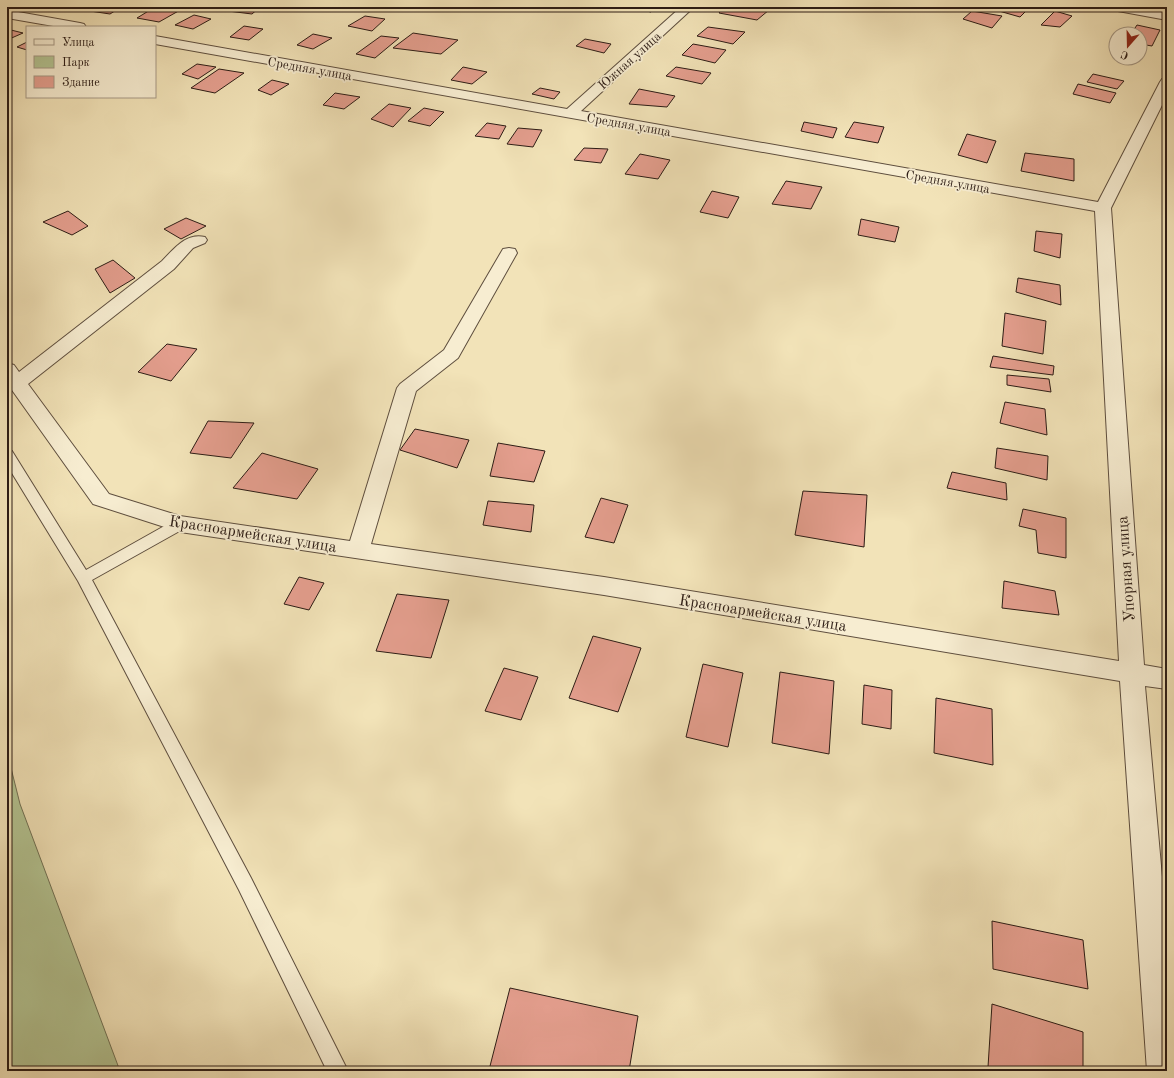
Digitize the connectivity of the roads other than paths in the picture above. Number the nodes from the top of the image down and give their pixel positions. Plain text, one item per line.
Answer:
1 (688, 7) edge
2 (1118, 7) edge
3 (7, 14) edge
4 (1167, 16) edge
5 (74, 26) edge
6 (156, 40) edge
7 (1167, 82) edge
8 (570, 114) junction
9 (1103, 208) junction
10 (199, 240) dead end
11 (509, 252) dead end
12 (12, 376) edge
13 (7, 454) edge
14 (180, 524) junction
15 (358, 550) junction
16 (84, 578) junction
17 (1132, 672) junction
18 (1167, 679) edge
19 (338, 1071) edge
20 (1163, 1071) edge

1 - 8 street, Южная улица
2 - 4 street
3 - 5 street
6 - 8 street, Средняя улица
7 - 9 street
8 - 9 street, Средняя улица
9 - 17 street, Упорная улица
10 - 12 street, Красноармейская улица
11 - 15 street, Красноармейская улица
12 - 14 street, Красноармейская улица
13 - 16 lane
14 - 15 street, Красноармейская улица
14 - 16 lane
15 - 17 street, Красноармейская улица
16 - 19 lane
17 - 18 street, Красноармейская улица
17 - 20 street, Упорная улица

